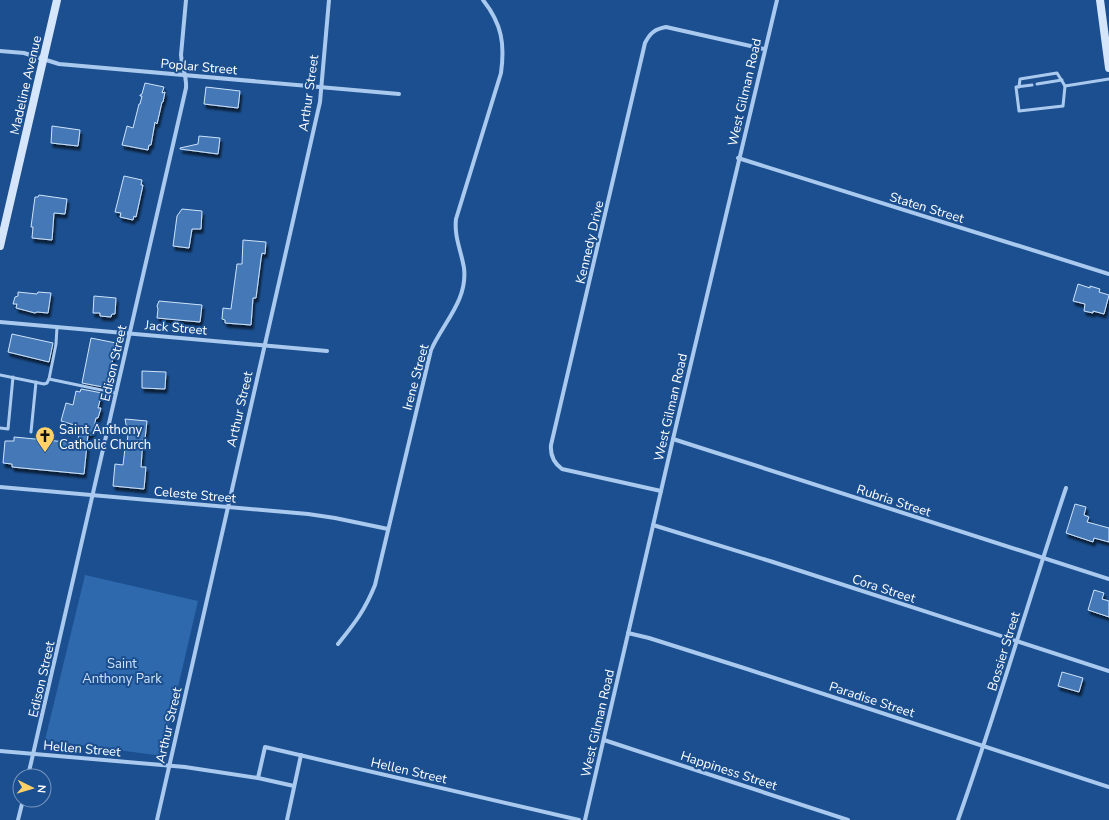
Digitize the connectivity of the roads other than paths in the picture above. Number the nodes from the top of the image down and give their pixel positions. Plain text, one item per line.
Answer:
1 (57, 0) edge
2 (186, 0) edge
3 (328, 0) edge
4 (483, 0) edge
5 (777, 0) edge
6 (1100, 0) edge
7 (764, 50) junction
8 (0, 51) edge
9 (43, 59) junction
10 (1109, 68) edge
11 (185, 75) junction
12 (1109, 79) edge
13 (1062, 80) junction
14 (1037, 84) dead end
15 (1032, 85) dead end
16 (1066, 86) junction
17 (321, 87) junction
18 (1018, 87) junction
19 (399, 94) dead end
20 (738, 158) junction
21 (0, 246) edge
22 (1109, 274) edge
23 (0, 322) edge
24 (57, 327) junction
25 (130, 333) junction
26 (265, 345) junction
27 (327, 351) dead end
28 (0, 375) edge
29 (13, 377) junction
30 (49, 379) junction
31 (36, 382) junction
32 (116, 393) junction
33 (0, 428) edge
34 (31, 432) dead end
35 (672, 439) junction
36 (0, 487) edge
37 (1066, 488) dead end
38 (661, 491) junction
39 (93, 495) junction
40 (227, 507) junction
41 (653, 525) junction
42 (388, 529) junction
43 (1042, 558) junction
44 (1109, 579) edge
45 (628, 633) junction
46 (1017, 642) junction
47 (338, 644) dead end
48 (1109, 671) edge
49 (604, 740) junction
50 (984, 747) junction
51 (0, 751) edge
52 (34, 753) junction
53 (301, 755) junction
54 (169, 765) junction
55 (30, 768) edge
56 (258, 778) junction
57 (294, 786) junction
58 (1109, 787) edge
59 (21, 808) edge
60 (18, 820) edge
61 (157, 820) edge
62 (287, 820) edge
63 (579, 820) edge
64 (585, 820) edge
65 (848, 820) edge
66 (958, 820) edge

1 - 9 street, Madeline Avenue
2 - 11 street, Edison Street
3 - 17 street, Arthur Street
4 - 42 street, Irene Street
5 - 7 street, West Gilman Road
6 - 10 street
7 - 20 street, West Gilman Road
7 - 38 street, Kennedy Drive
8 - 9 street, Poplar Street
9 - 11 street, Poplar Street
9 - 21 street, Madeline Avenue
11 - 17 street, Poplar Street
11 - 25 street, Edison Street
12 - 16 lane
13 - 14 lane
13 - 16 lane
13 - 18 lane
15 - 18 lane
16 - 18 lane
17 - 19 street, Poplar Street
17 - 26 street, Arthur Street
20 - 22 street, Staten Street
20 - 35 street, West Gilman Road
23 - 24 street, Jack Street
24 - 25 street, Jack Street
24 - 30 lane
25 - 26 street, Jack Street
25 - 32 street, Edison Street
26 - 27 street, Jack Street
26 - 40 street, Arthur Street
28 - 29 lane
29 - 31 lane
29 - 33 lane
30 - 31 lane
30 - 32 lane
31 - 34 lane
32 - 39 street, Edison Street
35 - 38 street, West Gilman Road
35 - 43 street, Rubria Street
36 - 39 street, Celeste Street
37 - 43 street, Bossier Street
38 - 41 street, West Gilman Road
39 - 40 street, Celeste Street
39 - 52 street, Edison Street
40 - 42 street, Celeste Street
40 - 54 street, Arthur Street
41 - 45 street, West Gilman Road
41 - 46 street, Cora Street
42 - 47 street, Irene Street
43 - 44 street, Rubria Street
43 - 46 street, Bossier Street
45 - 49 street, West Gilman Road
45 - 50 street, Paradise Street
46 - 48 street, Cora Street
46 - 50 street, Bossier Street
49 - 64 street, West Gilman Road
49 - 65 street, Happiness Street
50 - 58 street, Paradise Street
50 - 66 street, Bossier Street
51 - 52 street, Hellen Street
52 - 54 street, Hellen Street
52 - 55 street, Edison Street
53 - 56 street, Hellen Street
53 - 57 street
53 - 63 street, Hellen Street
54 - 56 street, Hellen Street
54 - 61 street, Arthur Street
56 - 57 street, Hellen Street
57 - 62 street
59 - 60 street

